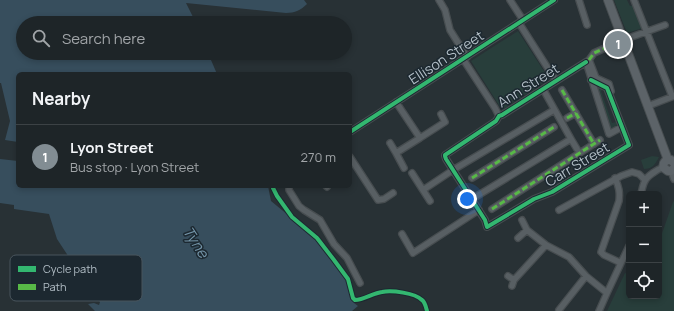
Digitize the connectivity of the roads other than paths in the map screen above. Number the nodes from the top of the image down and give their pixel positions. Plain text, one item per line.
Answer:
1 (439, 0) edge
2 (510, 0) edge
3 (554, 0) edge
4 (579, 0) edge
5 (608, 0) edge
6 (634, 0) edge
7 (521, 21) junction
8 (587, 25) dead end
9 (665, 25) dead end
10 (646, 32) junction
11 (623, 40) junction
12 (465, 58) junction
13 (587, 61) junction
14 (591, 80) junction
15 (556, 81) junction
16 (543, 89) junction
17 (562, 90) dead end
18 (673, 96) edge
19 (396, 102) junction
20 (648, 106) junction
21 (554, 110) junction
22 (576, 113) junction
23 (441, 114) dead end
24 (499, 116) junction
25 (567, 118) dead end
26 (554, 127) dead end
27 (622, 127) junction
28 (352, 131) edge
29 (420, 138) junction
30 (571, 139) junction
31 (600, 140) dead end
32 (390, 143) dead end
33 (594, 144) junction
34 (577, 149) dead end
35 (396, 153) junction
36 (352, 160) edge
37 (670, 165) edge
38 (404, 168) dead end
39 (453, 170) junction
40 (412, 173) dead end
41 (472, 178) dead end
42 (615, 178) junction
43 (674, 179) edge
44 (645, 180) junction
45 (289, 188) edge
46 (423, 190) junction
47 (642, 191) edge
48 (393, 192) dead end
49 (472, 199) junction
50 (430, 201) dead end
51 (492, 209) dead end
52 (479, 210) junction
53 (559, 210) dead end
54 (522, 220) dead end
55 (527, 230) junction
56 (402, 234) dead end
57 (518, 238) dead end
58 (546, 245) junction
59 (626, 253) edge
60 (621, 264) junction
61 (508, 276) dead end
62 (586, 276) junction
63 (360, 283) dead end
64 (606, 293) junction
65 (559, 310) edge
66 (599, 311) edge

1 - 12 street
2 - 7 street
3 - 7 street, Ellison Street
4 - 8 street
5 - 11 main road
6 - 10 street
7 - 12 street, Ellison Street
7 - 15 street
9 - 10 street, Ann Street
10 - 11 street, Ann Street
10 - 18 street
11 - 13 street, Ann Street
11 - 20 main road
12 - 19 street, Ellison Street
12 - 24 street
13 - 14 street
13 - 15 street, Ann Street
13 - 27 street, Carr Street
14 - 27 street
14 - 27 street
15 - 16 street, Ann Street
16 - 21 street
16 - 24 street, Ann Street
17 - 22 street
18 - 20 street
19 - 28 street, Ellison Street
19 - 29 street
20 - 37 main road
21 - 30 street
21 - 39 street
22 - 25 street
22 - 33 street
23 - 29 street
24 - 39 street, Ann Street
26 - 41 street
27 - 52 street, Carr Street
29 - 35 street
30 - 34 street
30 - 49 street
31 - 33 street
32 - 35 street
33 - 51 street
35 - 38 street
36 - 48 street
37 - 43 street
37 - 44 street
39 - 46 street
39 - 49 street
40 - 46 street
42 - 44 street
42 - 53 street
42 - 60 street
44 - 47 street
45 - 63 street
46 - 50 street
49 - 52 street
52 - 56 street
54 - 55 street
55 - 57 street
55 - 58 street
58 - 61 street
58 - 62 street
59 - 60 street
60 - 64 street
62 - 64 street
62 - 65 street
64 - 66 street

